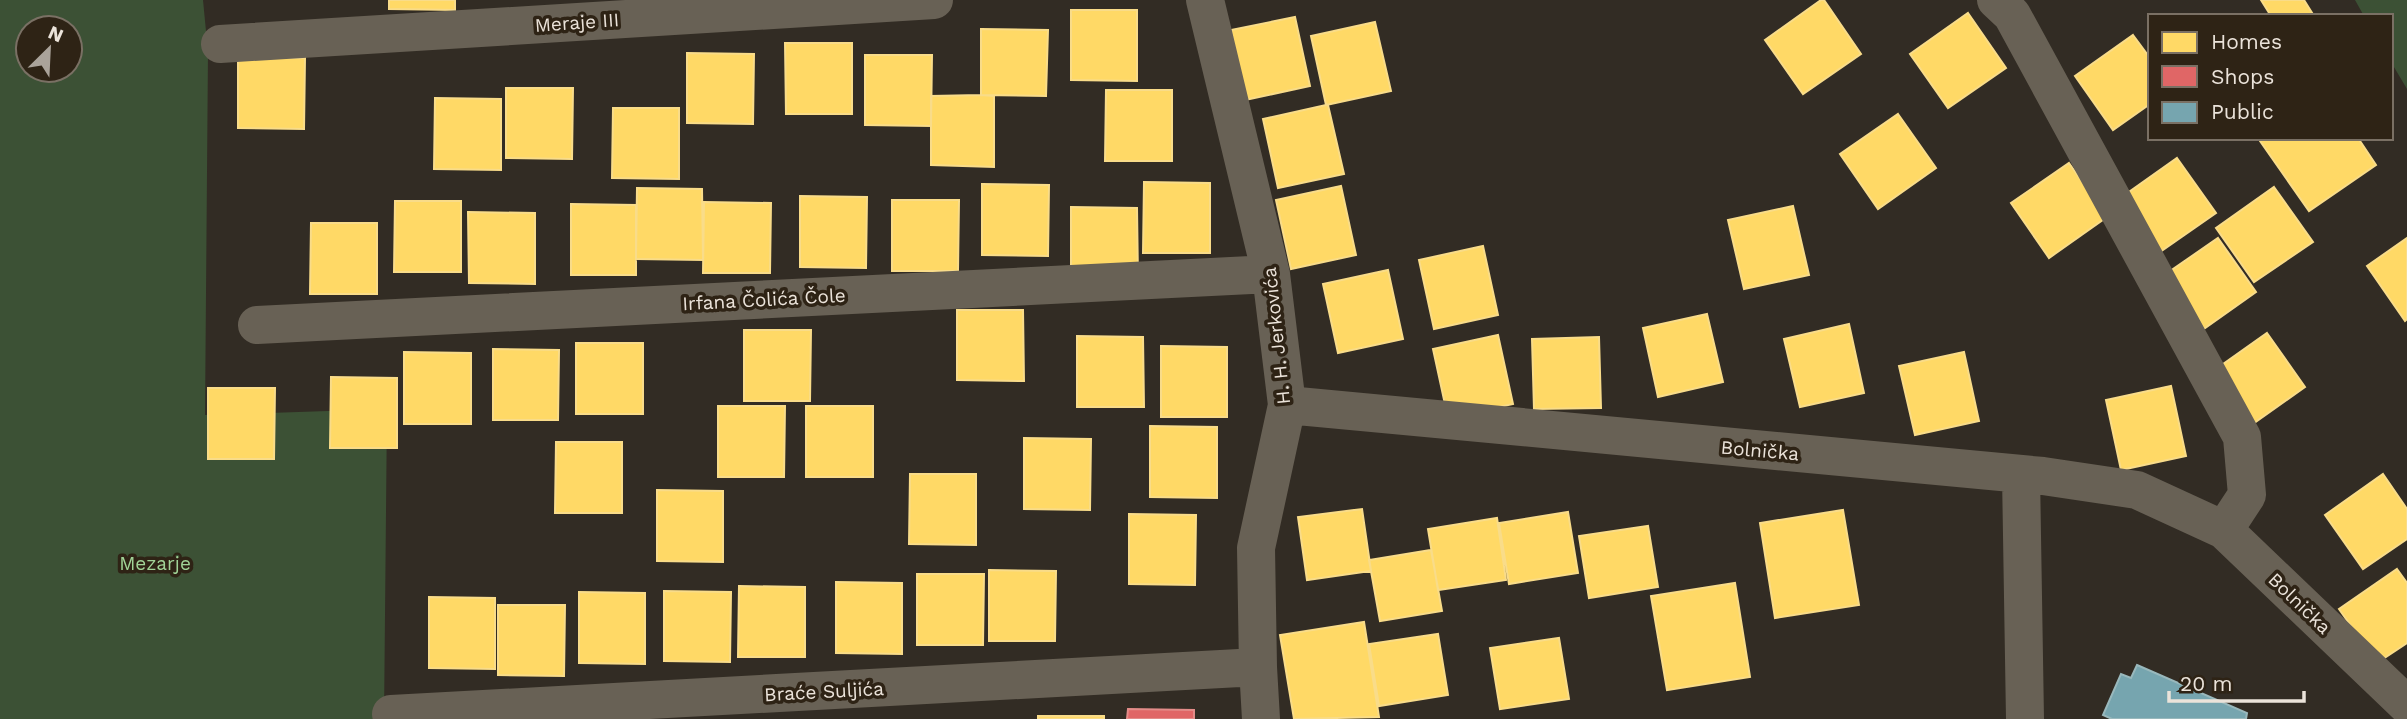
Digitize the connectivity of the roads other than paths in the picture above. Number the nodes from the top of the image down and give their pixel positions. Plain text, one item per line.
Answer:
1 (934, 0) edge
2 (1205, 0) edge
3 (1996, 0) edge
4 (220, 44) dead end
5 (1271, 274) junction
6 (257, 325) dead end
7 (1287, 405) junction
8 (2021, 474) junction
9 (2224, 530) junction
10 (1258, 667) junction
11 (2407, 705) edge
12 (391, 714) dead end
13 (1261, 719) edge
14 (2025, 719) edge

1 - 4 street, Meraje III
2 - 5 street, H. H. Jerkovića
3 - 9 street
5 - 6 street, Irfana Čolića Čole
5 - 7 street, H. H. Jerkovića
7 - 8 street, Bolnička
7 - 10 street, H. H. Jerkovića
8 - 9 street, Bolnička
8 - 14 street
9 - 11 street, Bolnička
10 - 12 street, Braće Suljića
10 - 13 street, H. H. Jerkovića

